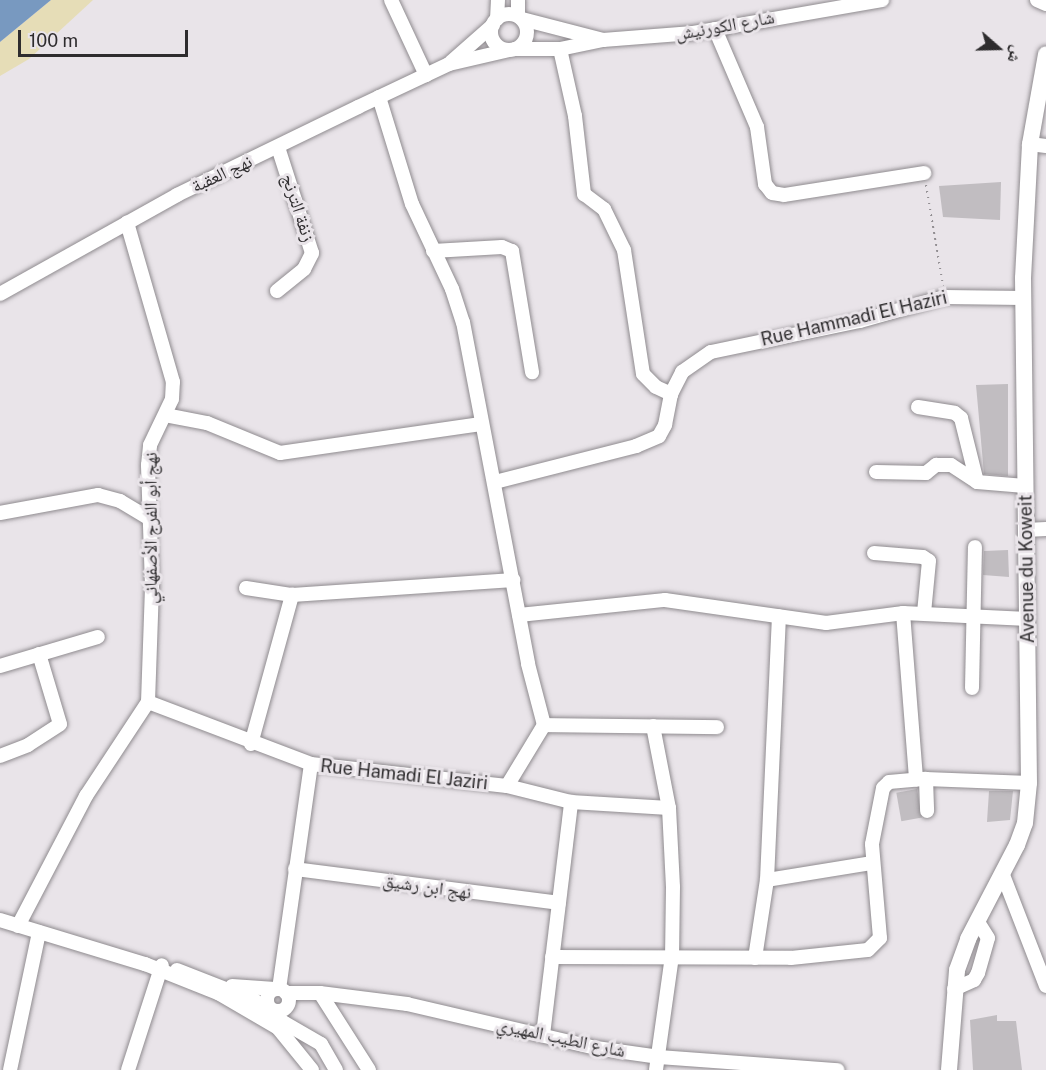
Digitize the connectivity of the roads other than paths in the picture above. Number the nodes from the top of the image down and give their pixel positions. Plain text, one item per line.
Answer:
1 (390, 0) edge
2 (498, 0) edge
3 (510, 0) edge
4 (518, 0) edge
5 (882, 0) edge
6 (1037, 0) edge
7 (864, 1) edge
8 (1046, 4) edge
9 (520, 18) junction
10 (497, 20) junction
11 (715, 29) junction
12 (603, 40) junction
13 (512, 49) junction
14 (560, 49) junction
15 (1046, 54) edge
16 (449, 64) junction
17 (426, 75) junction
18 (379, 97) junction
19 (1038, 145) edge
20 (278, 147) junction
21 (924, 173) road end
22 (127, 223) junction
23 (433, 251) junction
24 (277, 291) dead end
25 (0, 294) edge
26 (1023, 298) junction
27 (532, 372) dead end
28 (670, 394) junction
29 (918, 407) dead end
30 (165, 415) junction
31 (481, 424) junction
32 (876, 472) dead end
33 (495, 482) junction
34 (977, 482) junction
35 (1025, 486) junction
36 (0, 512) edge
37 (150, 519) junction
38 (1046, 529) edge
39 (1026, 530) junction
40 (975, 547) dead end
41 (874, 553) dead end
42 (513, 580) junction
43 (246, 588) dead end
44 (292, 595) junction
45 (903, 613) junction
46 (924, 613) junction
47 (519, 615) junction
48 (779, 616) junction
49 (972, 616) junction
50 (1028, 619) junction
51 (98, 637) dead end
52 (39, 654) junction
53 (0, 666) edge
54 (972, 688) dead end
55 (148, 702) junction
56 (544, 725) junction
57 (653, 726) junction
58 (717, 727) dead end
59 (251, 744) junction
60 (0, 756) edge
61 (311, 764) junction
62 (921, 779) junction
63 (1029, 783) junction
64 (507, 786) junction
65 (571, 802) junction
66 (669, 808) junction
67 (927, 812) dead end
68 (872, 863) junction
69 (295, 869) junction
70 (1003, 875) junction
71 (767, 880) junction
72 (558, 903) junction
73 (0, 920) edge
74 (18, 926) junction
75 (39, 932) junction
76 (672, 956) junction
77 (552, 957) junction
78 (755, 958) junction
79 (161, 969) junction
80 (221, 985) junction
81 (1046, 986) edge
82 (280, 991) junction
83 (320, 993) junction
84 (272, 1015) junction
85 (543, 1035) junction
86 (657, 1064) edge
87 (10, 1070) edge
88 (128, 1070) edge
89 (312, 1070) edge
90 (323, 1070) edge
91 (336, 1070) edge
92 (369, 1070) edge
93 (838, 1070) edge
94 (949, 1070) edge

1 - 17 street
2 - 10 street
3 - 10 street
4 - 9 street
5 - 7 street, شارع الكورنيش
6 - 8 street
7 - 11 street, شارع الكورنيش
9 - 10 street
9 - 12 street
9 - 13 street
10 - 13 street
10 - 16 street
11 - 12 street, شارع الكورنيش
11 - 21 street
12 - 14 street
13 - 14 street
13 - 16 street
14 - 28 street
15 - 19 main road, Avenue du Koweit
16 - 17 street, نهج العقبة
17 - 18 street, نهج العقبة
18 - 20 street, نهج العقبة
18 - 23 street
19 - 26 main road, Avenue du Koweit
20 - 22 street, نهج العقبة
20 - 24 street, زنفة الترنج
22 - 25 street, نهج العقبة
22 - 30 street, نهج أبو الفرج الأصفهاني
23 - 27 street
23 - 31 street
26 - 28 street, Rue Hammadi El Haziri
26 - 35 main road, Avenue du Koweit
28 - 33 street
29 - 34 street
30 - 31 street
30 - 37 street, نهج أبو الفرج الأصفهاني
31 - 33 street
32 - 34 street
33 - 42 street
34 - 35 street
35 - 39 main road, Avenue du Koweit
36 - 37 street
37 - 55 street, نهج أبو الفرج الأصفهاني
38 - 39 street
39 - 50 main road, Avenue du Koweit
40 - 49 street
41 - 46 street
42 - 44 street
42 - 47 street
43 - 44 street
44 - 59 street
45 - 46 street
45 - 48 street
45 - 62 street
46 - 49 street
47 - 48 street
47 - 56 street
48 - 71 street
49 - 50 street
49 - 54 street
50 - 63 main road, Avenue du Koweit
51 - 52 street
52 - 53 street
52 - 60 street
55 - 59 street, Rue Hamadi El Jaziri
55 - 74 street
56 - 57 street
56 - 64 street
57 - 58 street
57 - 66 street
59 - 61 street, Rue Hamadi El Jaziri
61 - 64 street, Rue Hamadi El Jaziri
61 - 69 street
62 - 63 street
62 - 67 street
62 - 68 street
63 - 70 main road, Avenue du Koweit
64 - 65 street, Rue Hamadi El Jaziri
65 - 66 street, Rue Hamadi El Jaziri
65 - 72 street
66 - 76 street
68 - 71 street
68 - 78 street
69 - 72 street, نهج ابن رشيق
69 - 82 street
70 - 81 street
70 - 94 main road, Avenue du Koweit
71 - 78 street
72 - 77 street
73 - 74 street
74 - 75 street
75 - 79 street
75 - 87 street
76 - 77 street
76 - 78 street
76 - 86 street
77 - 85 street
79 - 80 street
79 - 84 street
79 - 88 street
80 - 82 street, شارع الطيب المهيري
80 - 84 street
82 - 83 street, شارع الطيب المهيري
82 - 84 street
83 - 85 street, شارع الطيب المهيري
83 - 92 street
84 - 89 street
84 - 90 street
84 - 91 street
85 - 86 street, شارع الطيب المهيري
86 - 93 street, شارع الطيب المهيري

